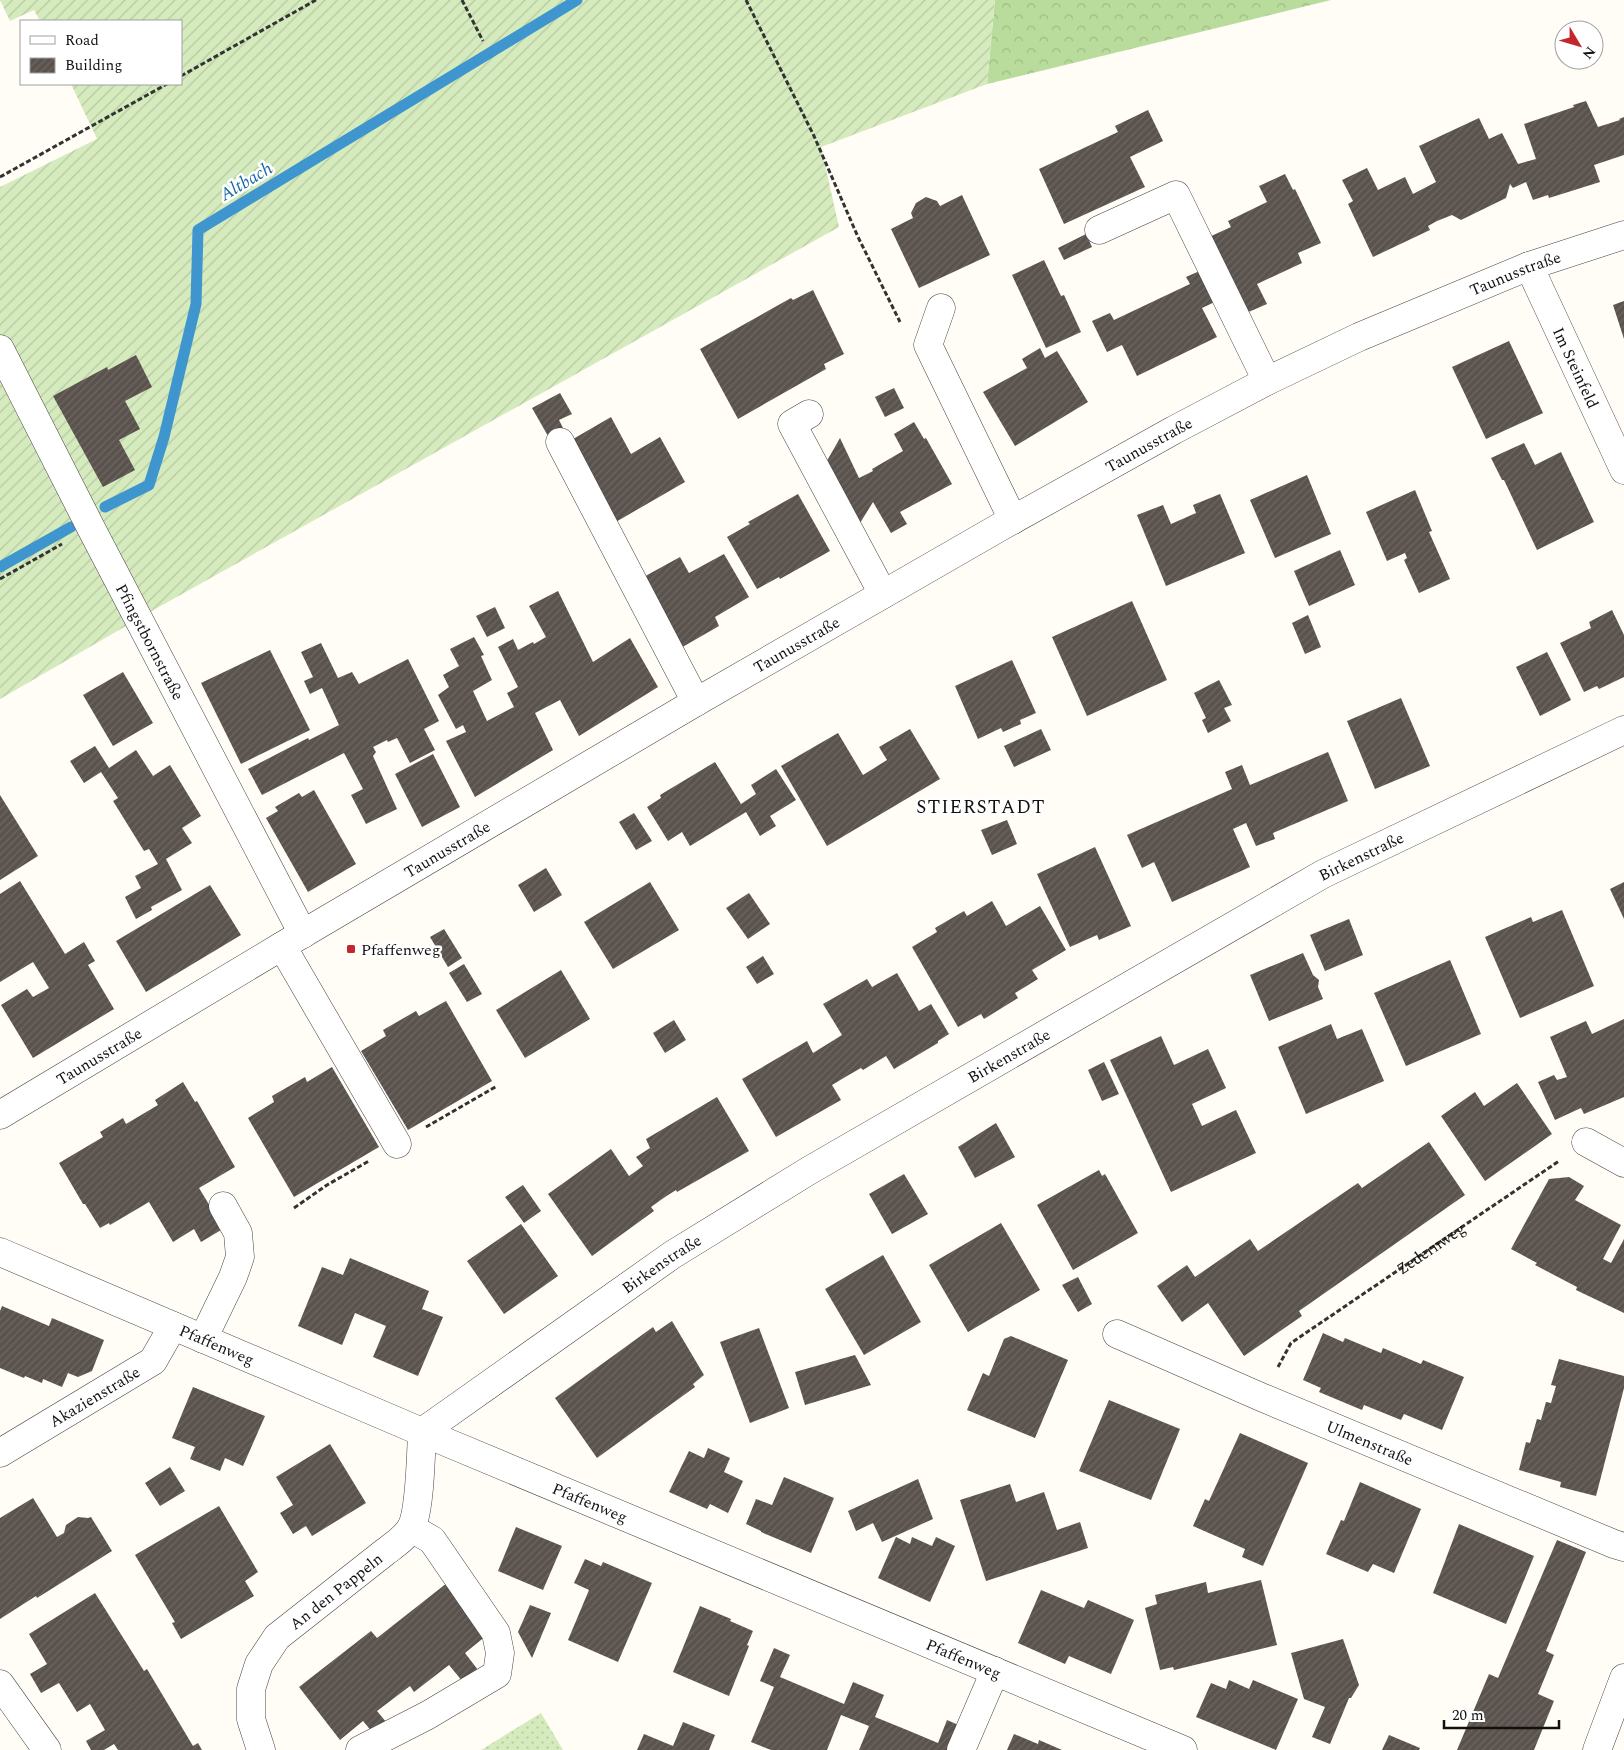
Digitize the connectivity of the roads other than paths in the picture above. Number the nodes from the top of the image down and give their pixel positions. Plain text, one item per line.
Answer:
1 (1099, 230) dead end
2 (1624, 235) edge
3 (1529, 266) junction
4 (941, 308) dead end
5 (0, 349) edge
6 (1266, 381) junction
7 (809, 414) dead end
8 (560, 442) dead end
9 (1624, 470) edge
10 (1013, 520) junction
11 (883, 594) junction
12 (696, 702) junction
13 (1624, 730) edge
14 (292, 940) junction
15 (0, 1115) edge
16 (1586, 1142) road end
17 (397, 1144) dead end
18 (1624, 1163) edge
19 (224, 1206) dead end
20 (0, 1252) edge
21 (174, 1326) junction
22 (1117, 1334) dead end
23 (203, 1339) junction
24 (422, 1432) junction
25 (0, 1453) edge
26 (411, 1528) junction
27 (1624, 1547) edge
28 (995, 1671) junction
29 (1624, 1678) edge
30 (0, 1684) edge
31 (47, 1750) edge
32 (261, 1750) edge
33 (360, 1750) edge
34 (961, 1750) edge
35 (1183, 1750) edge
36 (1597, 1750) edge

1 - 6 street
2 - 3 street, Taunusstraße
3 - 6 street, Taunusstraße
3 - 9 street, Im Steinfeld
4 - 10 street
5 - 14 street, Pfingstbornstraße
6 - 10 street, Taunusstraße
7 - 11 street
8 - 12 street
10 - 11 street, Taunusstraße
11 - 12 street, Taunusstraße
12 - 14 street, Taunusstraße
13 - 24 street, Birkenstraße
14 - 15 street, Taunusstraße
14 - 17 street, Pfingstbornstraße
16 - 18 street
19 - 23 street
20 - 21 street, Pfaffenweg
21 - 23 street, Pfaffenweg
21 - 25 street, Akazienstraße
22 - 27 street, Ulmenstraße
23 - 24 street, Pfaffenweg
24 - 26 street
24 - 28 street, Pfaffenweg
26 - 32 street, An den Pappeln
26 - 33 street
28 - 34 street
28 - 35 street, Pfaffenweg
29 - 36 street
30 - 31 street

